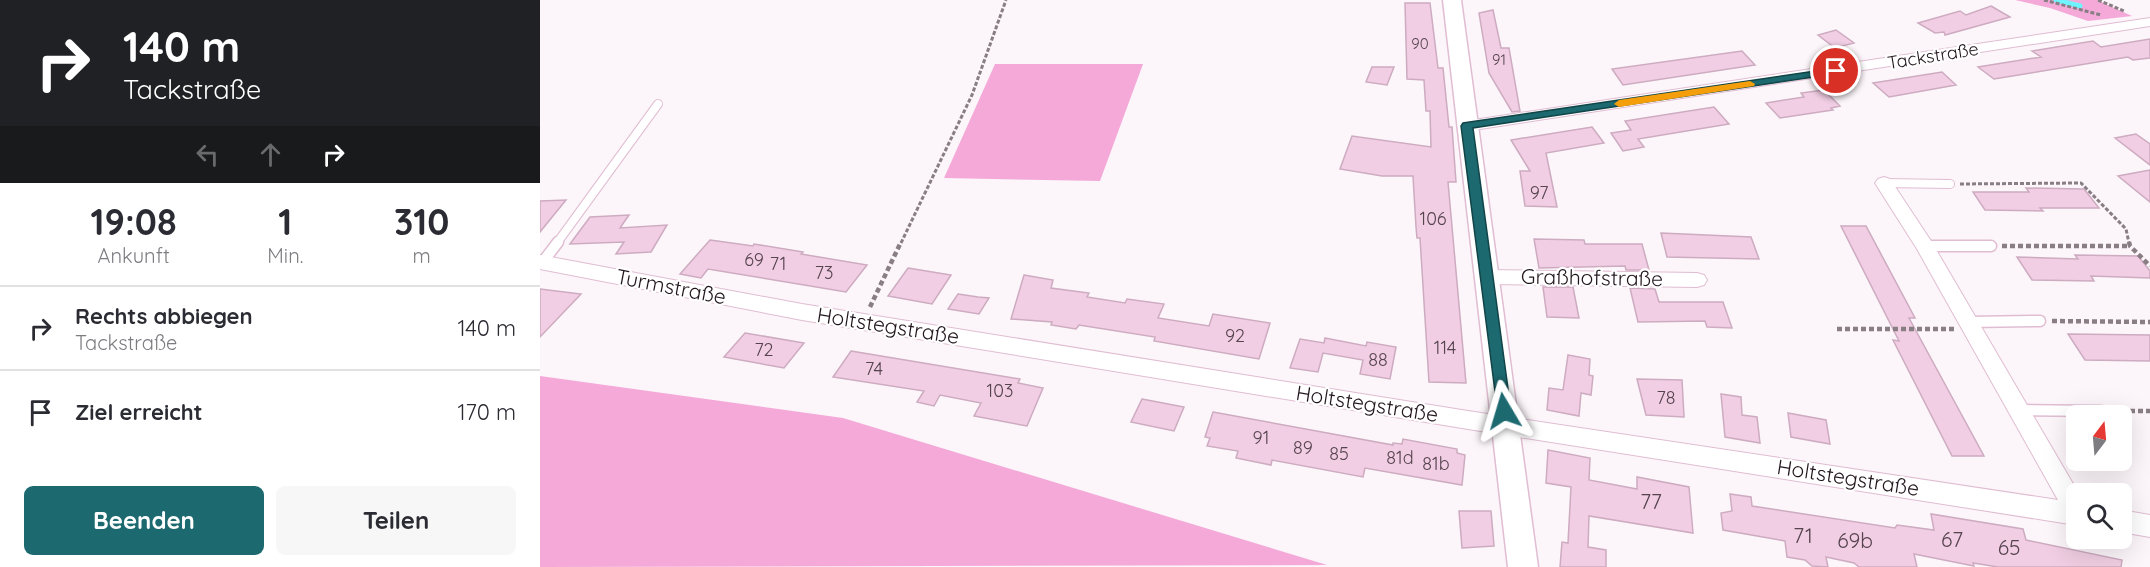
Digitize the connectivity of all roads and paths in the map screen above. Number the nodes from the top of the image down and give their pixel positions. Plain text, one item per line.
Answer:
1 (1006, 0) edge
2 (1453, 0) edge
3 (2044, 0) edge
4 (2143, 24) edge
5 (658, 104) dead end
6 (1467, 126) junction
7 (1884, 183) joint
8 (1950, 184) joint
9 (1924, 246) junction
10 (1991, 246) joint
11 (2130, 246) junction
12 (541, 262) edge
13 (2150, 266) edge
14 (1486, 277) junction
15 (1697, 280) dead end
16 (802, 312) joint
17 (863, 321) junction
18 (2040, 321) joint
19 (2150, 322) edge
20 (1970, 325) junction
21 (1837, 329) dead end
22 (2020, 410) junction
23 (2066, 411) edge
24 (2132, 411) edge
25 (2150, 411) edge
26 (1506, 425) junction
27 (2066, 494) edge
28 (2066, 510) edge
29 (2132, 523) edge
30 (2150, 526) edge
31 (1523, 567) edge

1 - 17 path
2 - 6 street
3 - 4 path
4 - 6 street, Tackstraße
5 - 12 lane
6 - 14 street
7 - 8 lane
7 - 9 street, Holtstegstraße
8 - 11 path
9 - 10 lane
9 - 20 street, Holtstegstraße
10 - 11 path
11 - 13 path
12 - 16 street, Turmstraße
14 - 15 street, Graßhofstraße
14 - 26 street
16 - 17 street, Holtstegstraße
17 - 26 street, Holtstegstraße
18 - 19 path
18 - 20 lane
20 - 21 path
20 - 22 street, Holtstegstraße
22 - 23 lane
22 - 27 street, Holtstegstraße
24 - 25 path
26 - 28 street, Holtstegstraße
26 - 31 street
29 - 30 street

